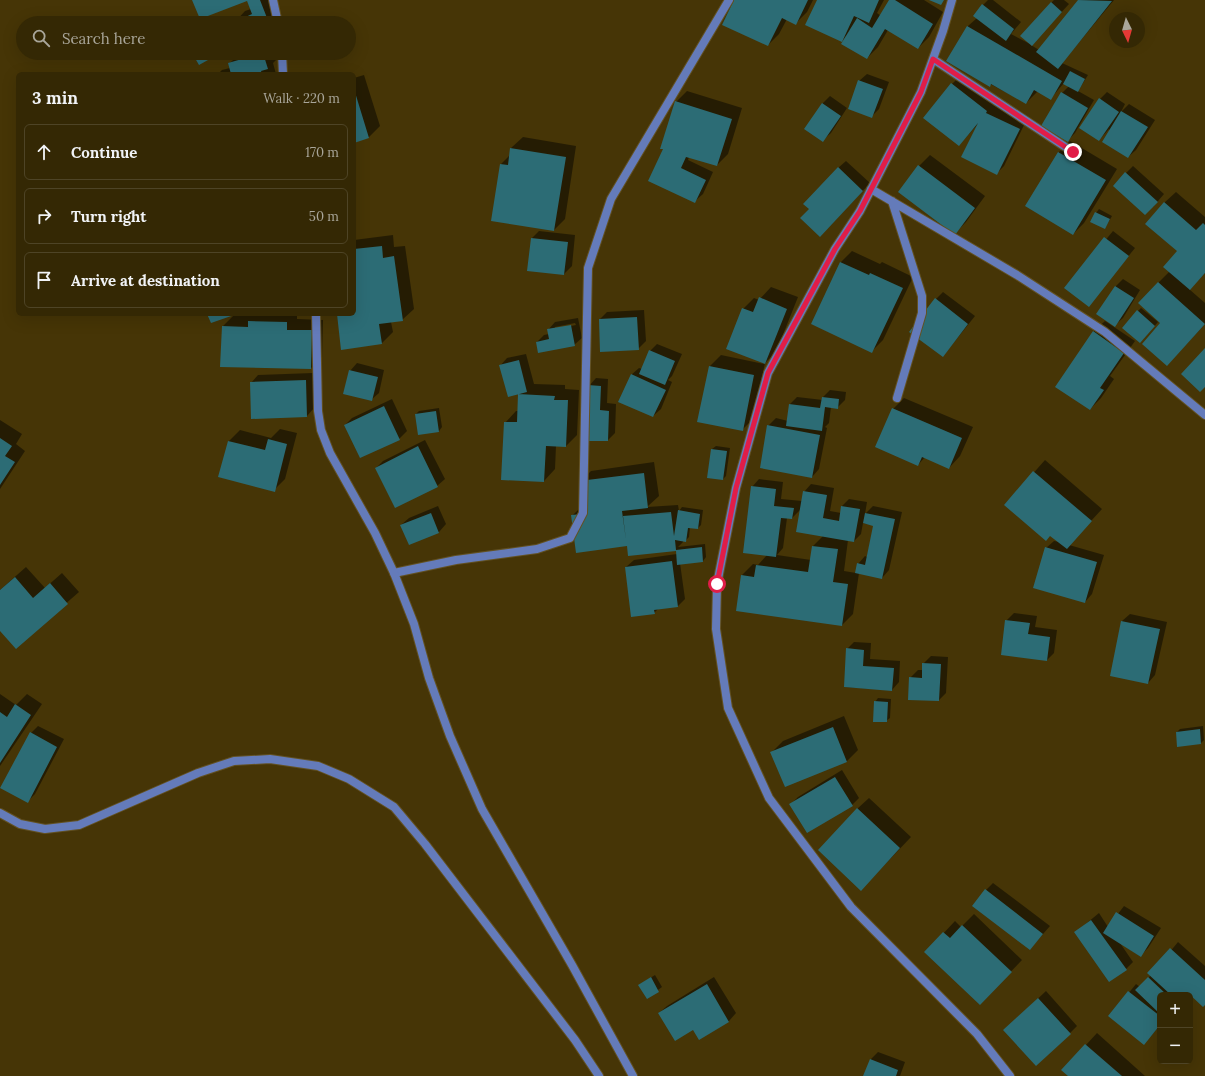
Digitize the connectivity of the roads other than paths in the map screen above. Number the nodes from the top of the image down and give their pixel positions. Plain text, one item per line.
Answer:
1 (273, 0) edge
2 (729, 0) edge
3 (952, 0) edge
4 (276, 16) edge
5 (933, 59) junction
6 (282, 60) edge
7 (283, 72) edge
8 (1073, 152) dead end
9 (871, 189) junction
10 (892, 201) junction
11 (316, 316) edge
12 (897, 398) dead end
13 (1205, 415) edge
14 (394, 573) junction
15 (0, 813) edge
16 (599, 1076) edge
17 (633, 1076) edge
18 (1010, 1076) edge

1 - 4 street
2 - 14 street
3 - 5 street
5 - 8 street
5 - 9 street
6 - 7 street
9 - 10 street
9 - 18 street
10 - 12 street
10 - 13 street
11 - 14 street
14 - 17 street
15 - 16 street

